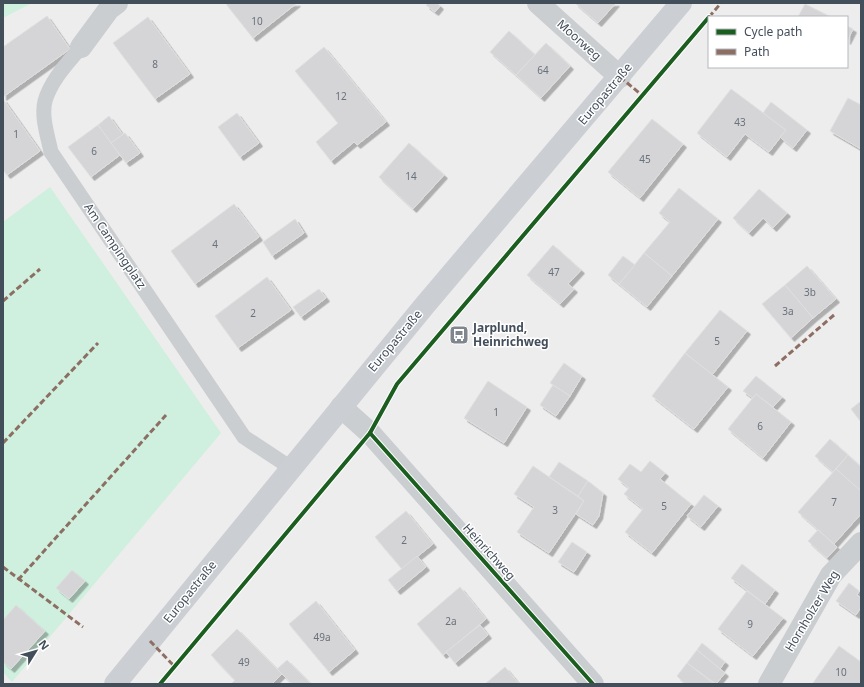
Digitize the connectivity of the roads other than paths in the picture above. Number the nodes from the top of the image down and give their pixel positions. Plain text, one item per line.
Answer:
1 (117, 3) edge
2 (538, 3) edge
3 (681, 3) edge
4 (81, 47) joint
5 (620, 77) junction
6 (341, 407) junction
7 (291, 468) junction
8 (861, 543) edge
9 (115, 684) edge
10 (593, 684) edge
11 (769, 684) edge

1 - 4 street, Am Campingplatz
2 - 5 street, Moorweg
3 - 5 main road, Europastraße
4 - 7 lane, Am Campingplatz
5 - 6 main road, Europastraße
6 - 7 main road, Europastraße
6 - 10 street, Heinrichweg
7 - 9 main road, Europastraße
8 - 11 street, Hornholzer Weg

